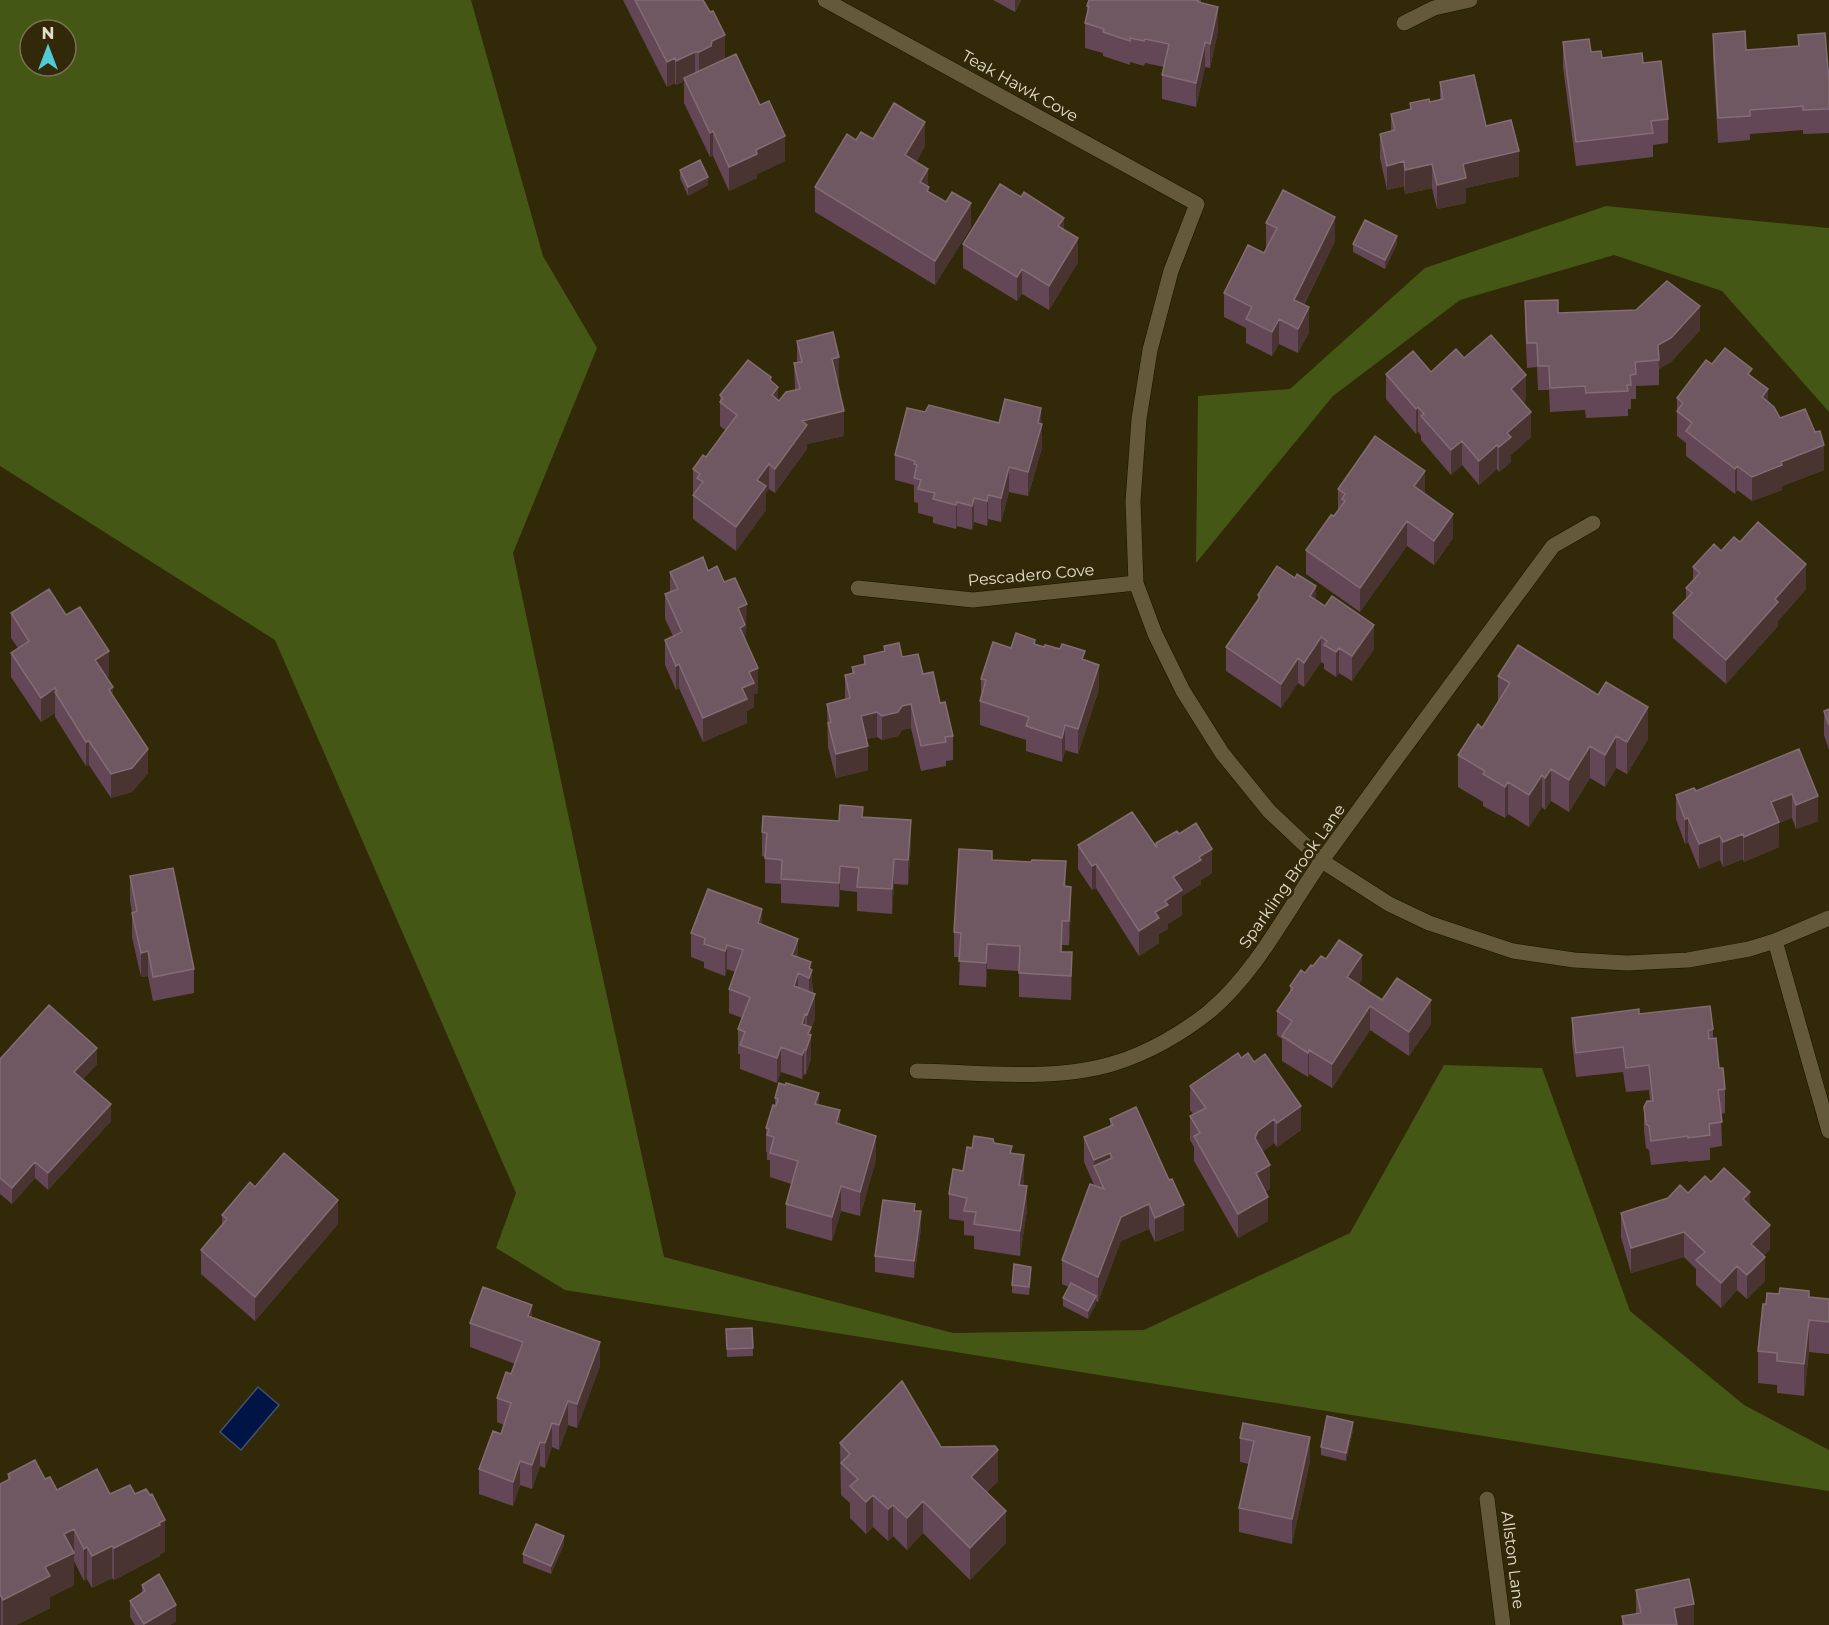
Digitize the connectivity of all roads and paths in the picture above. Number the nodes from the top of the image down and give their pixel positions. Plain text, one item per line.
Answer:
1 (825, 0) edge
2 (1470, 0) edge
3 (1404, 23) dead end
4 (1593, 523) dead end
5 (1136, 583) junction
6 (858, 588) dead end
7 (1322, 861) junction
8 (1829, 918) edge
9 (1775, 941) junction
10 (917, 1071) dead end
11 (1829, 1131) edge
12 (1487, 1499) dead end
13 (1503, 1625) edge

1 - 5 street, Teak Hawk Cove
2 - 3 street
4 - 7 street, Sparkling Brook Lane
5 - 6 street, Pescadero Cove
5 - 7 street
7 - 9 street
7 - 10 street, Sparkling Brook Lane
8 - 9 street
9 - 11 street
12 - 13 street, Allston Lane

